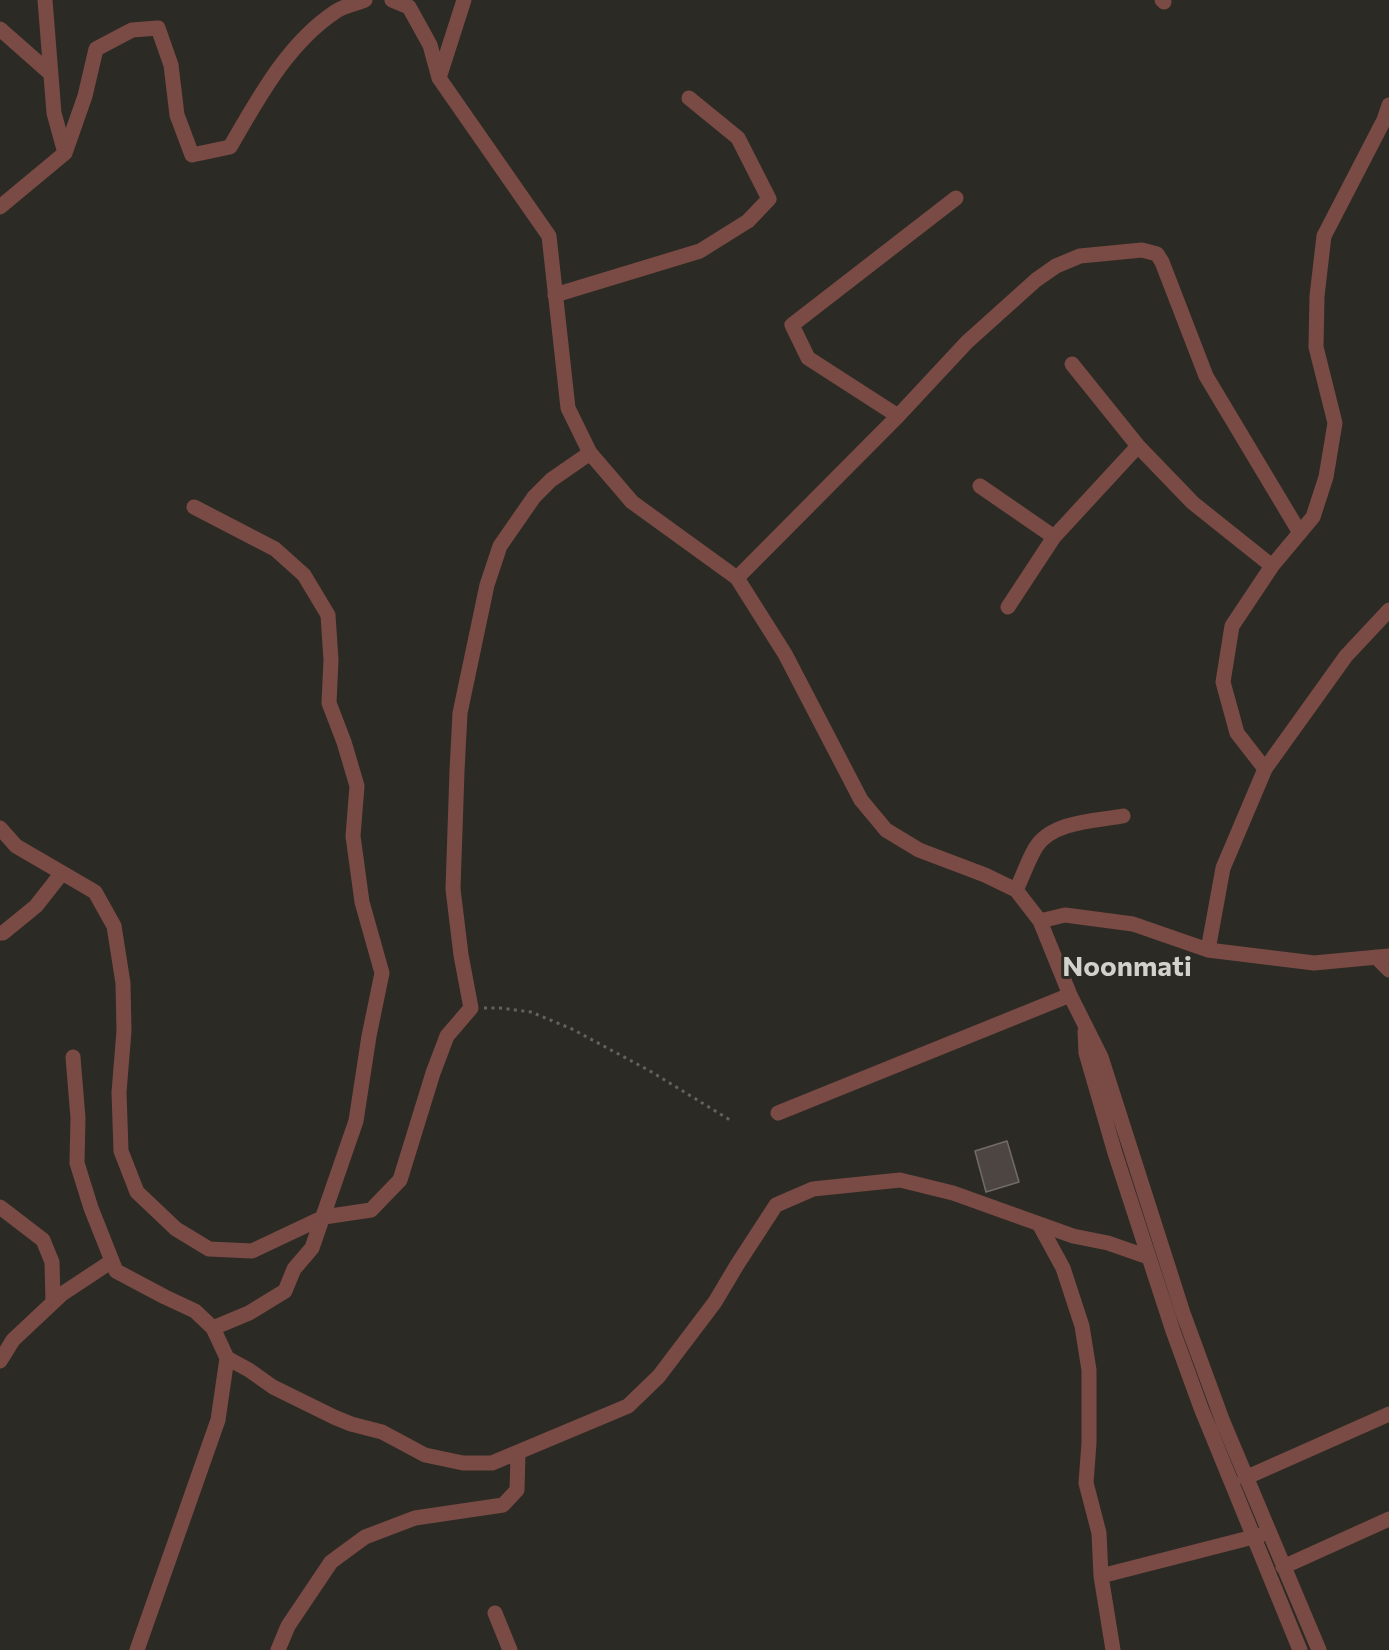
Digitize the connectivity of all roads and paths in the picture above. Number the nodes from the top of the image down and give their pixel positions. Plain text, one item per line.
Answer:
1 (45, 0) edge
2 (365, 0) edge
3 (392, 0) edge
4 (464, 0) edge
5 (0, 29) edge
6 (50, 73) junction
7 (439, 78) junction
8 (689, 98) dead end
9 (1389, 105) edge
10 (65, 153) junction
11 (956, 198) dead end
12 (0, 207) edge
13 (555, 295) junction
14 (1072, 364) dead end
15 (898, 416) junction
16 (1138, 446) junction
17 (590, 453) junction
18 (980, 486) dead end
19 (194, 507) dead end
20 (1300, 533) junction
21 (1054, 537) junction
22 (1272, 566) junction
23 (737, 578) junction
24 (1008, 607) dead end
25 (1389, 610) edge
26 (1265, 769) junction
27 (1123, 816) dead end
28 (0, 828) edge
29 (62, 873) junction
30 (1016, 890) junction
31 (1040, 921) junction
32 (0, 933) edge
33 (1208, 950) junction
34 (1383, 957) edge
35 (1389, 970) edge
36 (1070, 995) junction
37 (471, 1008) junction
38 (1084, 1023) junction
39 (73, 1057) dead end
40 (778, 1113) dead end
41 (730, 1120) dead end
42 (0, 1208) edge
43 (324, 1217) junction
44 (1039, 1224) junction
45 (1148, 1257) junction
46 (112, 1261) junction
47 (54, 1302) junction
48 (213, 1328) junction
49 (227, 1358) junction
50 (0, 1361) edge
51 (1208, 1406) junction
52 (1389, 1414) edge
53 (518, 1454) junction
54 (1245, 1478) junction
55 (1389, 1519) edge
56 (1269, 1533) junction
57 (1254, 1538) junction
58 (1283, 1567) junction
59 (1101, 1576) junction
60 (495, 1612) dead end
61 (137, 1650) edge
62 (278, 1650) edge
63 (510, 1650) edge
64 (1113, 1650) edge
65 (1300, 1650) edge
66 (1319, 1650) edge

1 - 6 street
2 - 10 street
3 - 7 street
4 - 7 street
5 - 6 street
6 - 10 street
7 - 13 street
8 - 13 street
9 - 20 street
10 - 12 street
11 - 15 street
13 - 17 street
14 - 16 street
15 - 20 street
15 - 23 street
16 - 21 street
16 - 22 street
17 - 23 street
17 - 37 street
18 - 21 street
19 - 43 street
20 - 22 street
21 - 24 street
22 - 26 street
23 - 30 street
25 - 26 street
26 - 33 street
27 - 30 street
28 - 29 street
29 - 32 street
29 - 43 street
30 - 31 street
31 - 33 street
31 - 36 street
33 - 34 street
34 - 35 street
36 - 38 street
36 - 40 street
37 - 41 path
37 - 43 street
38 - 45 street
38 - 51 street
39 - 46 street
42 - 47 street
43 - 48 street
44 - 45 street
44 - 53 street
44 - 59 street
45 - 51 street
46 - 47 street
46 - 48 street
47 - 50 street
48 - 49 street
49 - 53 street
49 - 61 street
51 - 54 street
51 - 57 street
52 - 54 street
53 - 62 street
54 - 56 street
55 - 58 street
56 - 57 street
56 - 58 street
57 - 59 street
57 - 65 street
58 - 66 street
59 - 64 street
60 - 63 street

